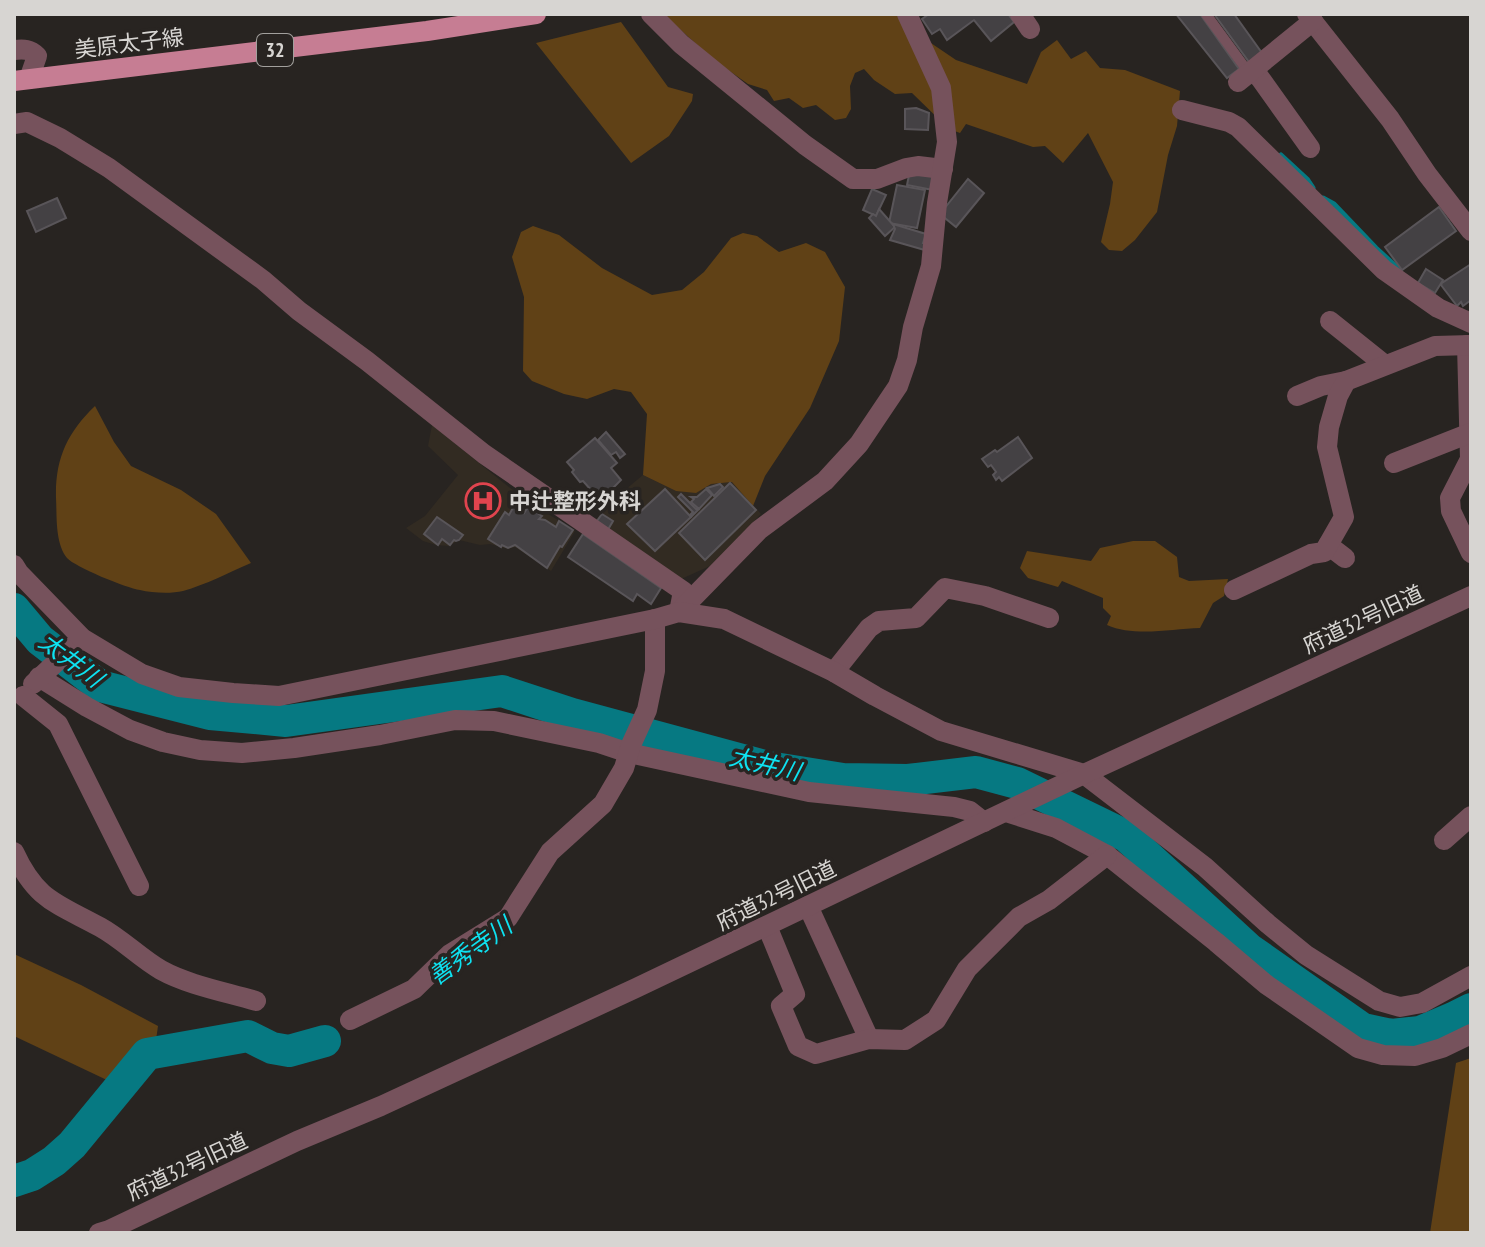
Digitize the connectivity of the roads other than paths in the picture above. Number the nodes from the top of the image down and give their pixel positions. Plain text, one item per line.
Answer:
1 (536, 14) edge
2 (651, 14) edge
3 (907, 14) edge
4 (1206, 14) edge
5 (1314, 16) edge
6 (14, 50) edge
7 (1246, 75) junction
8 (21, 80) edge
9 (1182, 110) dead end
10 (14, 124) edge
11 (1310, 148) dead end
12 (943, 169) junction
13 (1471, 231) edge
14 (1330, 321) dead end
15 (1471, 323) edge
16 (1469, 345) edge
17 (1385, 365) junction
18 (1346, 381) junction
19 (1297, 396) dead end
20 (1470, 428) edge
21 (1401, 465) dead end
22 (1328, 545) junction
23 (1471, 553) edge
24 (1345, 558) dead end
25 (14, 565) edge
26 (1234, 590) dead end
27 (1471, 596) edge
28 (679, 612) junction
29 (1049, 618) dead end
30 (655, 619) junction
31 (79, 641) junction
32 (834, 672) junction
33 (41, 676) junction
34 (18, 700) edge
35 (630, 749) junction
36 (1075, 779) junction
37 (1011, 810) junction
38 (1471, 816) edge
39 (984, 822) junction
40 (1444, 840) dead end
41 (14, 852) edge
42 (1107, 855) junction
43 (139, 886) dead end
44 (808, 906) junction
45 (767, 926) junction
46 (1471, 976) edge
47 (256, 1001) dead end
48 (350, 1020) dead end
49 (1471, 1034) edge
50 (869, 1039) junction
51 (99, 1233) edge

1 - 8 main road, 美原太子線 / 32
2 - 12 street
3 - 12 street
4 - 7 lane
5 - 7 street
5 - 13 street
6 - 8 street
7 - 11 street
9 - 15 street
10 - 28 street
12 - 28 street
14 - 17 street
16 - 17 street
16 - 20 street
17 - 18 street
18 - 19 street
18 - 22 street
20 - 21 street
20 - 23 street
22 - 24 street
22 - 26 street
25 - 31 street
27 - 36 street, 府道32号旧道
28 - 30 street
28 - 32 street
29 - 32 street
30 - 31 street
30 - 35 street
31 - 33 street
32 - 36 street
33 - 34 street
33 - 35 street
34 - 43 street
35 - 39 street
35 - 48 street
36 - 37 street, 府道32号旧道
36 - 46 street
37 - 39 street, 府道32号旧道
37 - 42 street
38 - 40 street
39 - 44 street, 府道32号旧道
41 - 47 street
42 - 49 street
42 - 50 street
44 - 45 street, 府道32号旧道
44 - 50 street
45 - 50 street
45 - 51 street, 府道32号旧道

